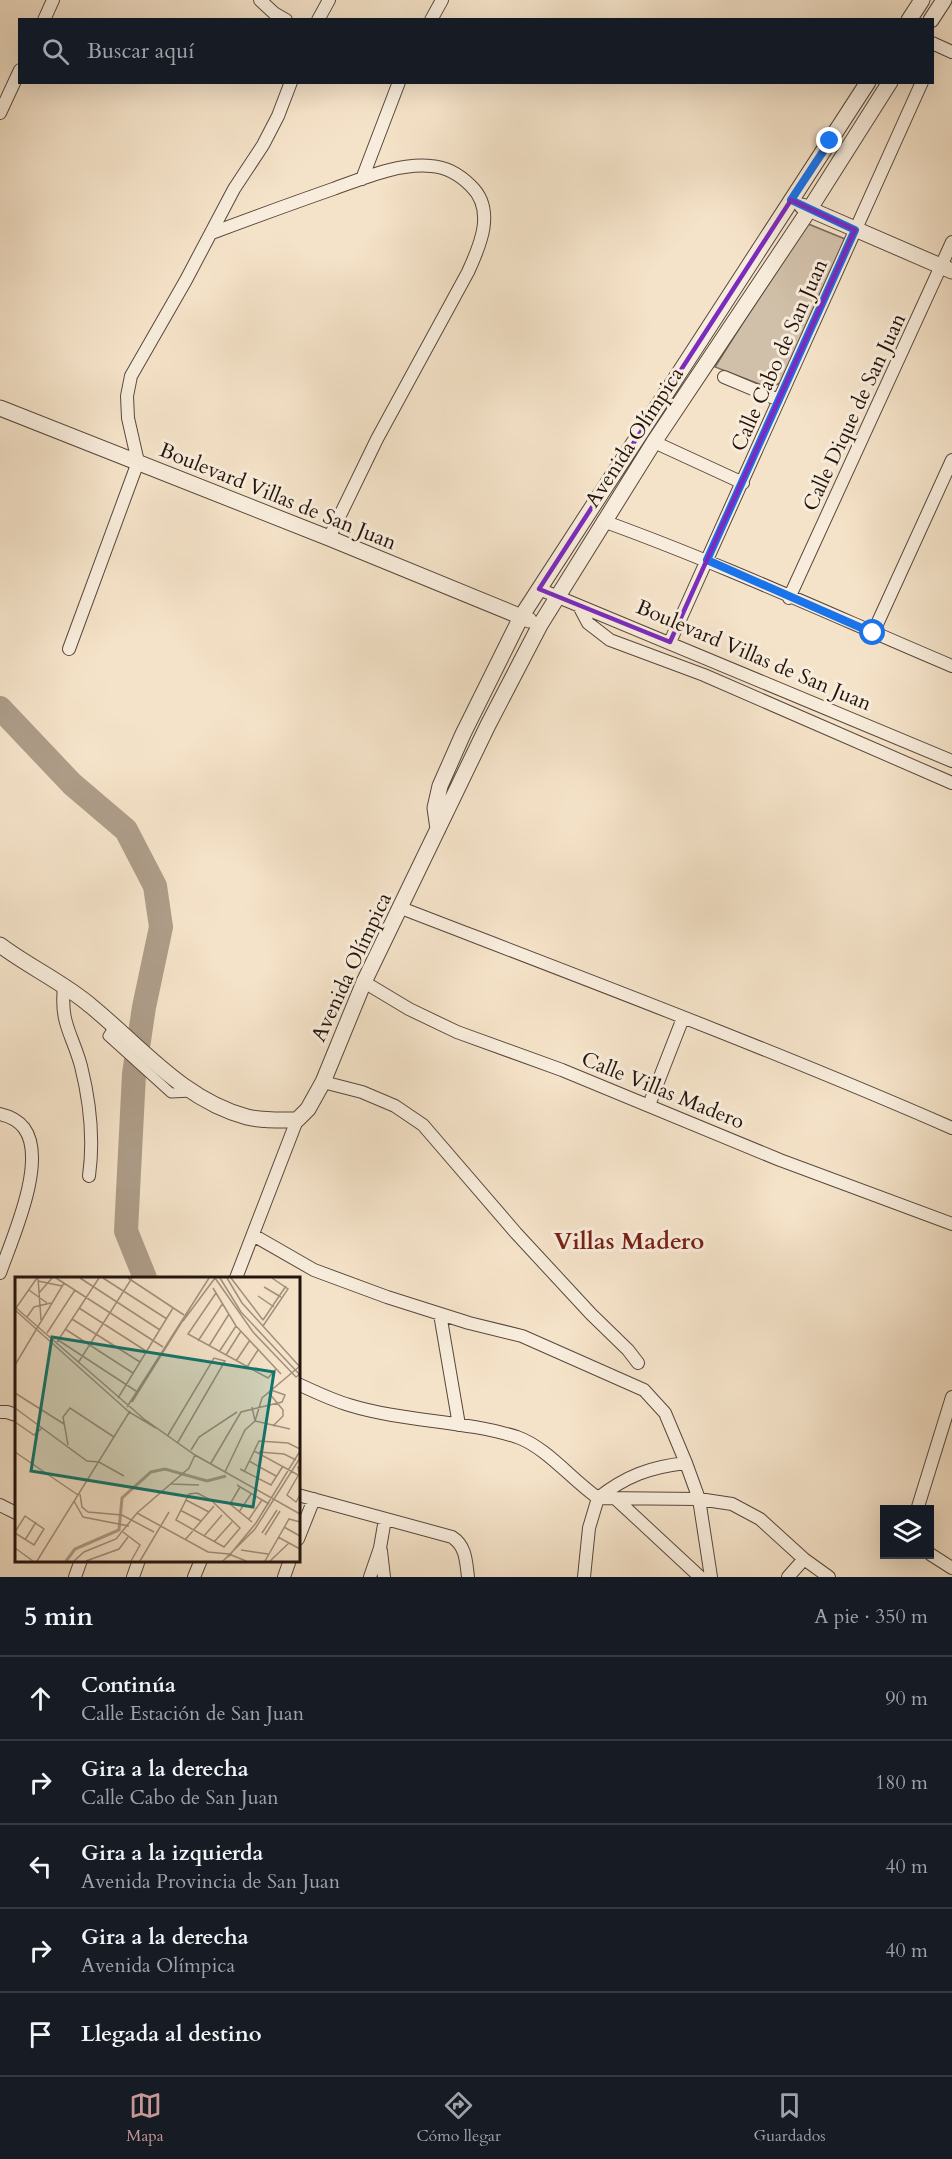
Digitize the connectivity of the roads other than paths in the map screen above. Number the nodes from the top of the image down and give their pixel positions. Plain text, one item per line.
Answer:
1 (53, 0) edge
2 (260, 0) edge
3 (329, 0) edge
4 (442, 0) edge
5 (921, 0) edge
6 (944, 0) edge
7 (45, 18) edge
8 (283, 18) edge
9 (319, 18) edge
10 (432, 18) edge
11 (910, 18) edge
12 (931, 18) edge
13 (935, 45) edge
14 (952, 52) edge
15 (18, 74) edge
16 (290, 84) edge
17 (398, 84) edge
18 (867, 84) edge
19 (889, 84) edge
20 (921, 84) edge
21 (0, 113) edge
22 (362, 179) junction
23 (791, 200) junction
24 (809, 210) junction
25 (855, 230) junction
26 (212, 233) junction
27 (952, 242) edge
28 (947, 269) edge
29 (724, 377) dead end
30 (779, 400) junction
31 (0, 408) edge
32 (654, 442) junction
33 (952, 460) edge
34 (138, 462) junction
35 (743, 483) junction
36 (603, 521) junction
37 (329, 538) junction
38 (707, 560) junction
39 (539, 589) junction
40 (557, 596) junction
41 (789, 598) junction
42 (579, 606) junction
43 (521, 616) junction
44 (540, 625) junction
45 (873, 633) junction
46 (670, 642) junction
47 (69, 649) dead end
48 (952, 666) edge
49 (952, 760) edge
50 (952, 783) edge
51 (438, 829) junction
52 (401, 908) junction
53 (0, 945) edge
54 (364, 982) junction
55 (64, 987) junction
56 (683, 1018) junction
57 (323, 1082) junction
58 (649, 1106) junction
59 (0, 1114) edge
60 (297, 1120) junction
61 (952, 1128) edge
62 (89, 1176) dead end
63 (952, 1224) edge
64 (253, 1235) junction
65 (0, 1273) edge
66 (236, 1277) edge
67 (440, 1314) junction
68 (638, 1363) dead end
69 (300, 1385) edge
70 (952, 1397) edge
71 (0, 1412) edge
72 (15, 1415) edge
73 (459, 1425) junction
74 (686, 1463) junction
75 (300, 1496) edge
76 (598, 1498) junction
77 (616, 1498) junction
78 (314, 1499) junction
79 (699, 1499) junction
80 (0, 1505) edge
81 (918, 1505) edge
82 (15, 1512) edge
83 (385, 1519) junction
84 (300, 1534) edge
85 (380, 1548) junction
86 (934, 1557) edge
87 (804, 1559) junction
88 (80, 1562) edge
89 (138, 1562) edge
90 (200, 1562) edge
91 (289, 1562) edge
92 (952, 1568) edge
93 (825, 1576) edge
94 (75, 1577) edge
95 (133, 1577) edge
96 (194, 1577) edge
97 (284, 1577) edge
98 (370, 1577) edge
99 (384, 1577) edge
100 (468, 1577) edge
101 (584, 1577) edge
102 (700, 1577) edge
103 (711, 1577) edge
104 (788, 1577) edge

1 - 7 street
2 - 8 street
3 - 9 street
4 - 10 street
5 - 11 street
6 - 12 street
13 - 14 street
15 - 21 street
16 - 26 street
17 - 22 street
18 - 23 street, Avenida Olímpica
19 - 24 street, Avenida Olímpica
20 - 25 street, Calle Cabo de San Juan
22 - 26 street
22 - 37 street
23 - 24 street
23 - 39 street, Avenida Olímpica
24 - 25 street
24 - 32 street, Avenida Olímpica
25 - 28 street
25 - 30 street, Calle Cabo de San Juan
26 - 34 street
27 - 28 street, Calle Dique de San Juan
28 - 41 street, Calle Dique de San Juan
29 - 30 street
30 - 35 street, Calle Cabo de San Juan
31 - 34 street, Boulevard Villas de San Juan
32 - 35 street
32 - 36 street, Avenida Olímpica
33 - 45 street
34 - 37 street, Boulevard Villas de San Juan
34 - 47 street
35 - 38 street, Calle Cabo de San Juan
36 - 38 street
36 - 40 street, Avenida Olímpica
37 - 43 street, Boulevard Villas de San Juan
38 - 41 street
38 - 46 street, Calle Cabo de San Juan
39 - 40 street, Boulevard Villas de San Juan
39 - 43 street, Avenida Olímpica
40 - 42 street, Boulevard Villas de San Juan
40 - 44 street, Avenida Olímpica
41 - 45 street
42 - 46 street, Boulevard Villas de San Juan
42 - 50 street
43 - 44 street, Boulevard Villas de San Juan
43 - 51 street, Avenida Olímpica
44 - 51 street, Avenida Olímpica
45 - 48 street
46 - 49 street, Boulevard Villas de San Juan
51 - 52 street, Avenida Olímpica
52 - 54 street, Avenida Olímpica
52 - 56 street
53 - 55 street
54 - 57 street, Avenida Olímpica
54 - 58 street, Calle Villas Madero
55 - 60 street
55 - 62 street
56 - 58 street
56 - 61 street
57 - 60 street, Avenida Olímpica
57 - 68 street
58 - 63 street, Calle Villas Madero
59 - 65 street
60 - 64 street
64 - 66 street
64 - 67 street
67 - 73 street
67 - 74 street
69 - 73 street
70 - 81 street
71 - 72 street
73 - 76 street
74 - 76 street
74 - 79 street
75 - 78 street
76 - 77 street
76 - 101 street
77 - 79 street
77 - 102 street
78 - 83 street
78 - 84 street
79 - 87 street
79 - 103 street
80 - 82 street
83 - 85 street
83 - 100 street
85 - 98 street
85 - 99 street
86 - 92 street
87 - 93 street
87 - 104 street
88 - 94 street
89 - 95 street
90 - 96 street
91 - 97 street

